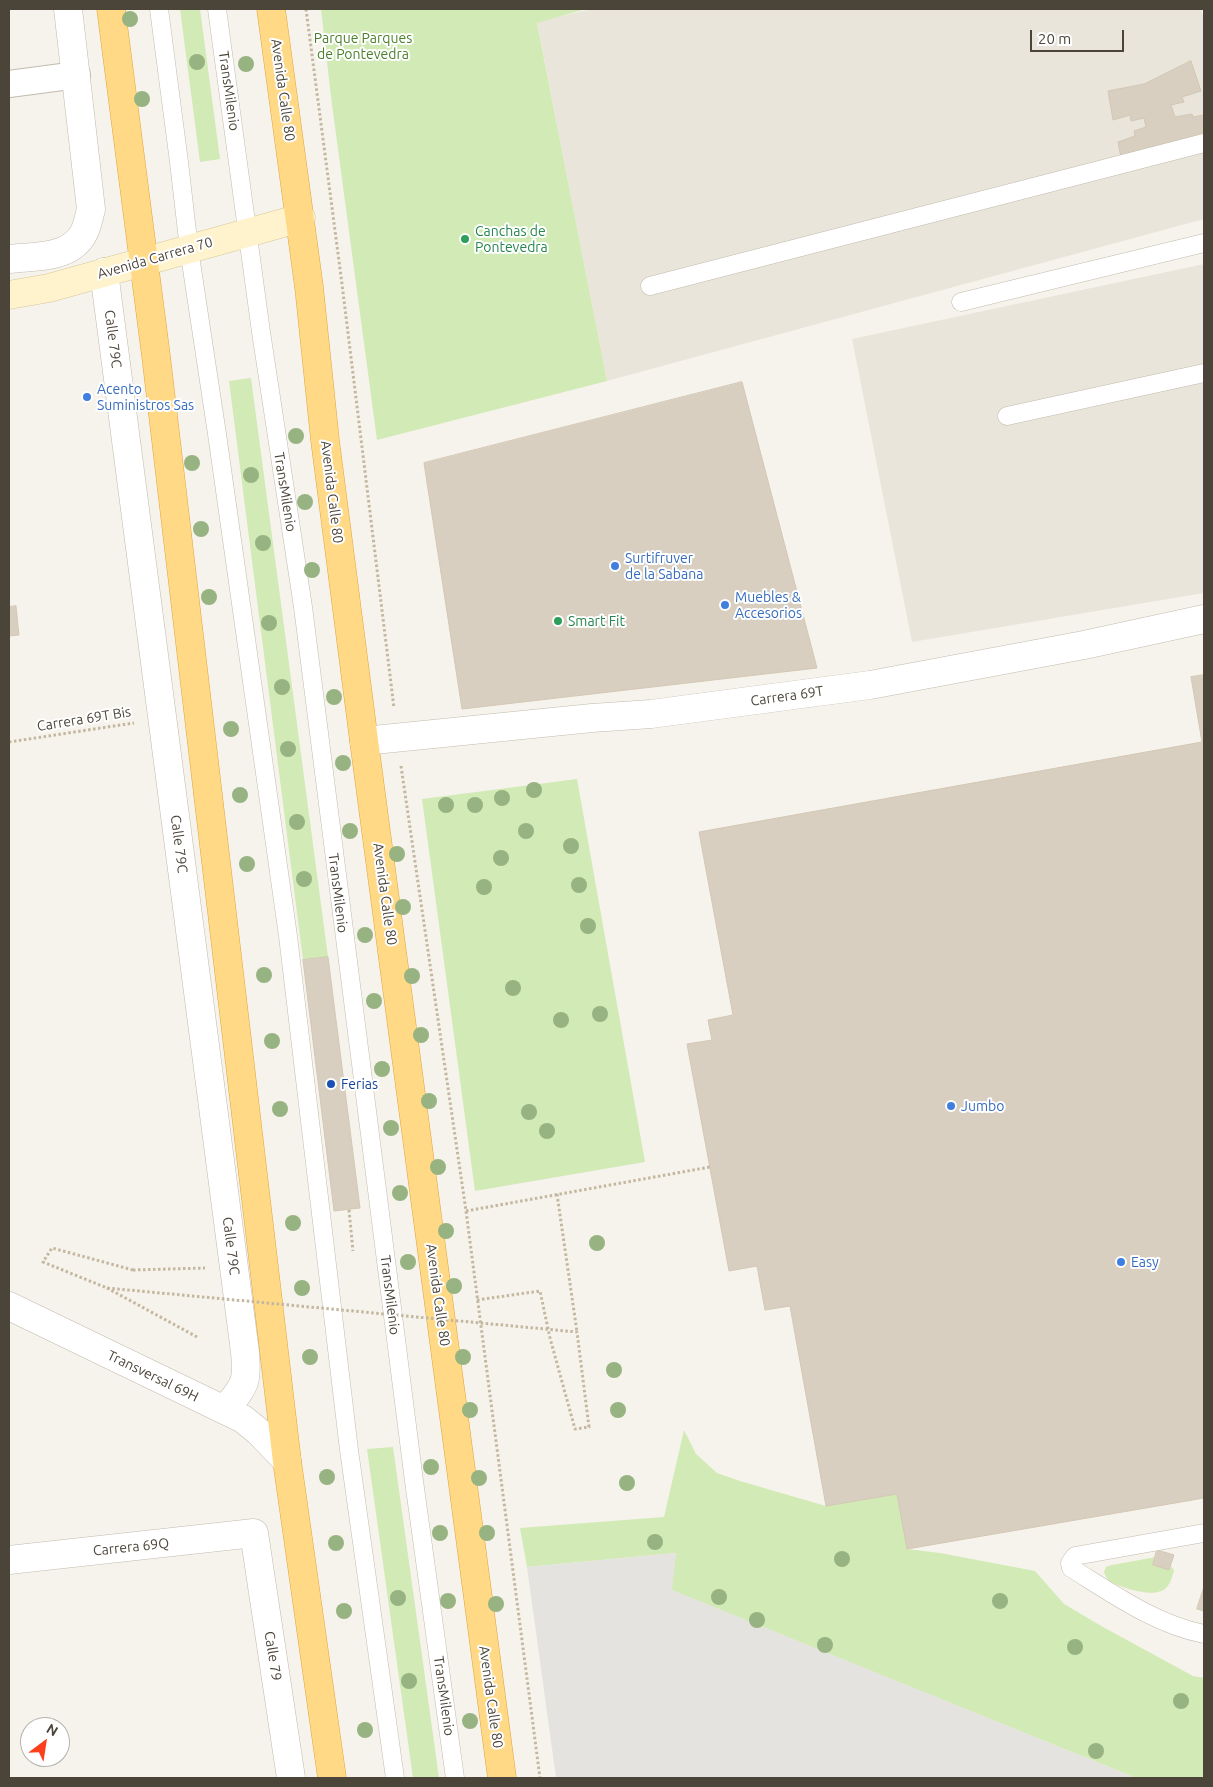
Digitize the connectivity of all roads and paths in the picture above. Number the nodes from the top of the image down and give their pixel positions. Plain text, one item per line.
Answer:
1 (68, 9) edge
2 (111, 9) edge
3 (159, 9) edge
4 (218, 9) edge
5 (271, 9) edge
6 (306, 9) edge
7 (77, 75) junction
8 (9, 84) edge
9 (1204, 143) edge
10 (300, 218) junction
11 (248, 232) junction
12 (1204, 243) edge
13 (189, 249) junction
14 (9, 258) edge
15 (144, 261) junction
16 (104, 272) junction
17 (650, 286) dead end
18 (9, 295) edge
19 (960, 302) dead end
20 (1204, 373) edge
21 (1007, 416) dead end
22 (1204, 619) edge
23 (162, 719) junction
24 (397, 736) junction
25 (364, 741) junction
26 (9, 742) edge
27 (710, 1167) dead end
28 (557, 1194) junction
29 (348, 1210) dead end
30 (466, 1211) junction
31 (353, 1251) junction
32 (361, 1251) dead end
33 (346, 1252) dead end
34 (233, 1267) junction
35 (107, 1288) junction
36 (477, 1300) junction
37 (9, 1306) edge
38 (354, 1310) junction
39 (368, 1310) dead end
40 (356, 1319) dead end
41 (369, 1320) dead end
42 (577, 1332) junction
43 (199, 1338) dead end
44 (225, 1410) junction
45 (287, 1461) junction
46 (254, 1533) joint
47 (1204, 1533) edge
48 (9, 1560) edge
49 (1204, 1634) edge
50 (292, 1778) edge
51 (332, 1778) edge
52 (395, 1778) edge
53 (455, 1778) edge
54 (502, 1778) edge
55 (540, 1778) edge

1 - 7 street
2 - 15 highway
3 - 13 lane
4 - 11 lane, TransMilenio
5 - 10 highway, Avenida Calle 80
6 - 24 path
7 - 8 street
7 - 14 street
9 - 17 lane
10 - 11 main road, Avenida Carrera 70
10 - 25 highway, Avenida Calle 80
11 - 13 main road, Avenida Carrera 70
11 - 53 lane, TransMilenio
12 - 19 lane
13 - 15 main road, Avenida Carrera 70
13 - 52 lane
15 - 16 main road, Avenida Carrera 70
15 - 45 highway
16 - 18 main road, Avenida Carrera 70
16 - 23 street, Calle 79C
20 - 21 lane
22 - 24 street, Carrera 69T
23 - 26 path, Carrera 69T Bis
23 - 34 street, Calle 79C
24 - 25 street, Carrera 69T
24 - 30 path
25 - 54 highway, Avenida Calle 80
27 - 28 path
28 - 30 path
28 - 42 path
29 - 31 path
30 - 36 path
31 - 32 path
31 - 33 path
34 - 35 path, bridge
34 - 44 street, Calle 79C
35 - 38 path, bridge
35 - 43 path
36 - 42 path, bridge
36 - 55 path
37 - 44 street, Transversal 69H
38 - 40 path, bridge
38 - 42 path, bridge
39 - 41 path, bridge
44 - 45 street, Transversal 69H
45 - 51 highway
46 - 48 street, Carrera 69Q
46 - 50 street, Calle 79
47 - 49 lane

